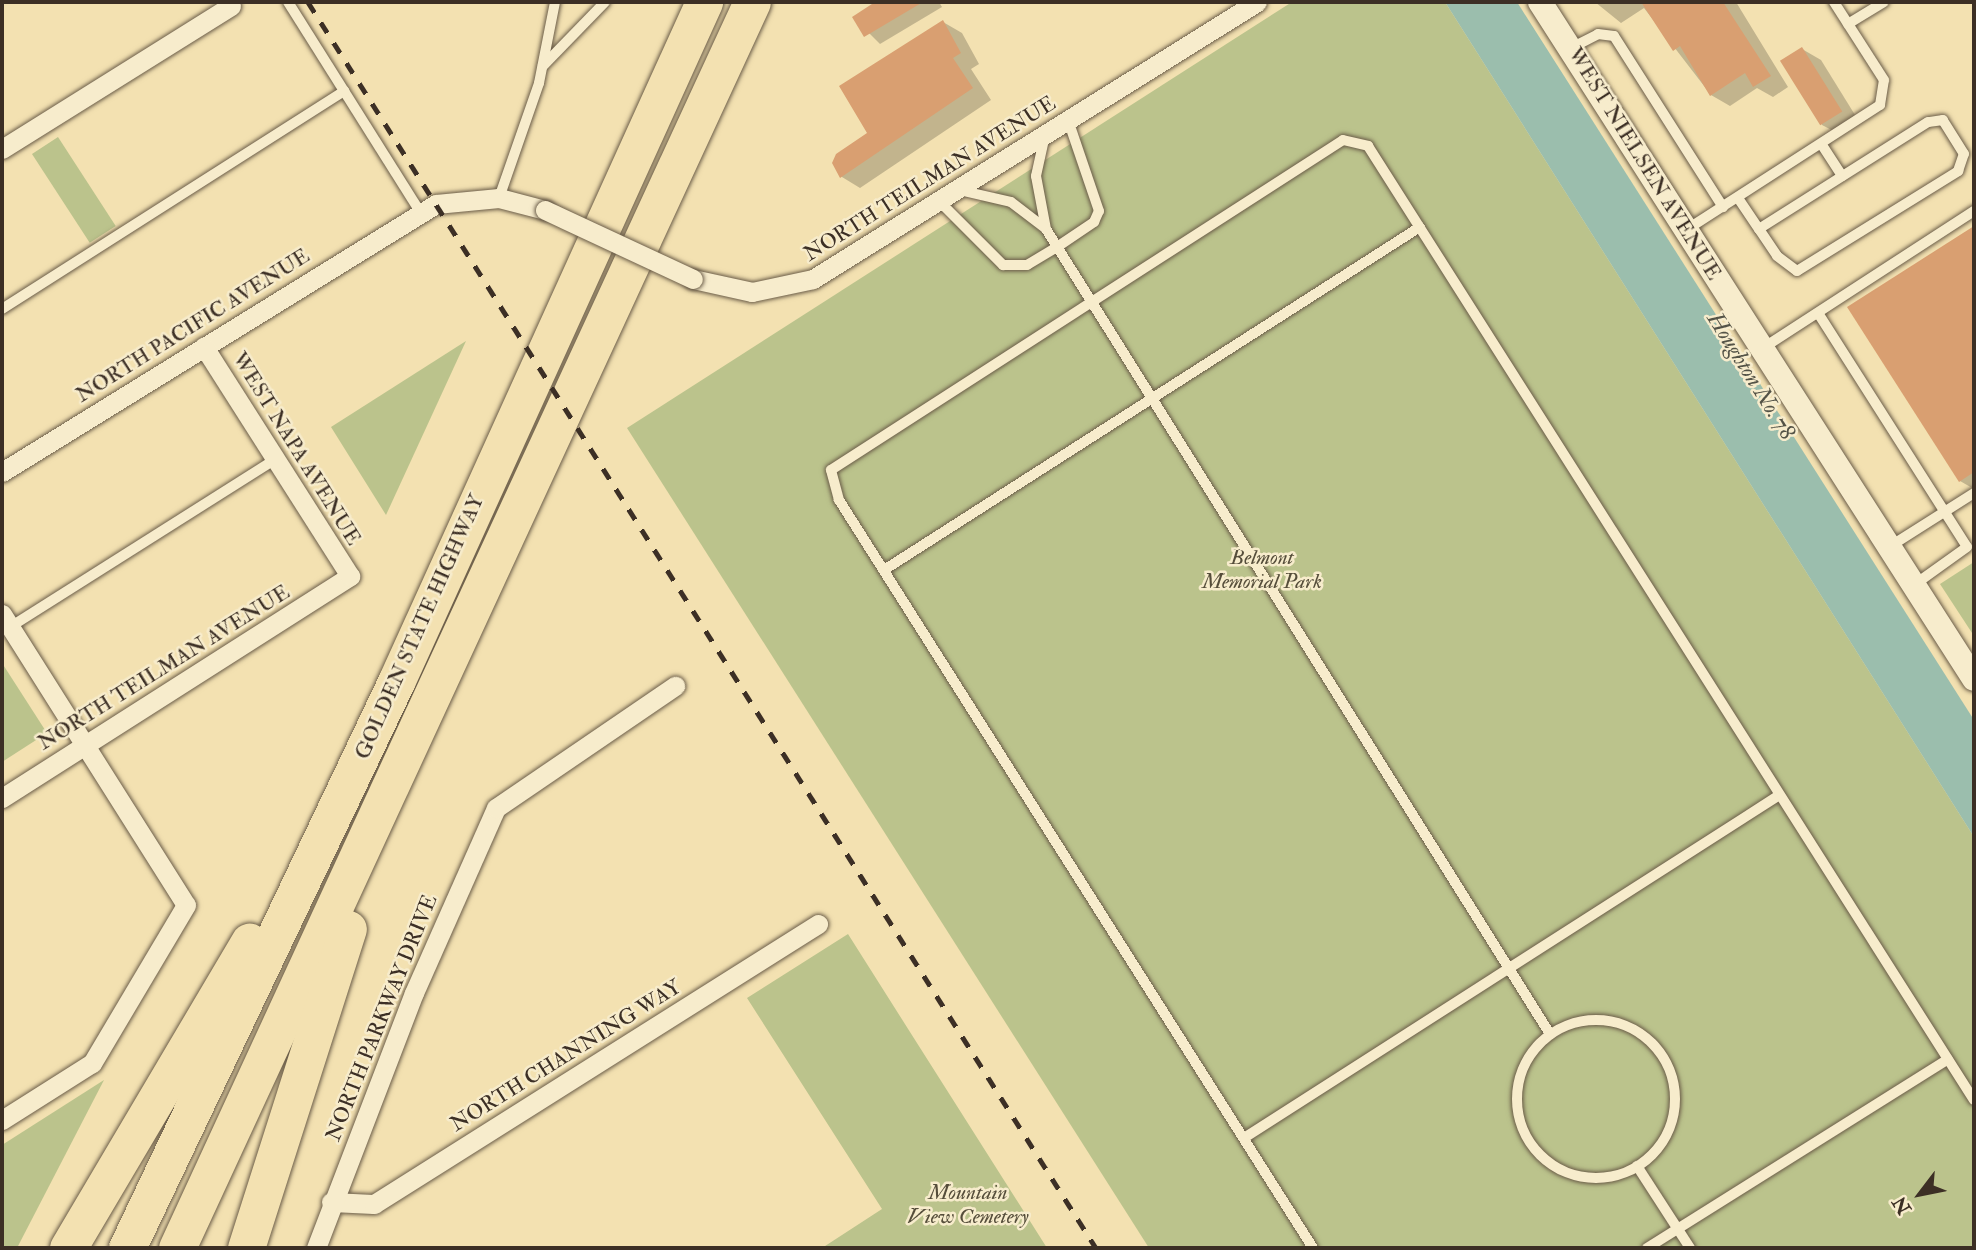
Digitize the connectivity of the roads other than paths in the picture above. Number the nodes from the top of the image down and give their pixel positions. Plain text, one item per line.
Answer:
1 (288, 2) edge
2 (555, 2) edge
3 (605, 2) edge
4 (703, 2) edge
5 (752, 2) edge
6 (1257, 2) edge
7 (1540, 2) edge
8 (1834, 2) edge
9 (1884, 2) edge
10 (234, 4) edge
11 (1848, 24) junction
12 (1570, 48) junction
13 (542, 66) junction
14 (344, 91) junction
15 (1068, 120) junction
16 (1045, 134) junction
17 (1822, 145) junction
18 (2, 149) edge
19 (1842, 176) junction
20 (957, 190) junction
21 (499, 198) junction
22 (1738, 198) junction
23 (939, 201) junction
24 (1723, 207) junction
25 (1974, 211) edge
26 (414, 215) junction
27 (1420, 227) junction
28 (1046, 229) junction
29 (1759, 229) junction
30 (1686, 230) junction
31 (1057, 247) junction
32 (1091, 300) junction
33 (2, 309) edge
34 (1818, 313) junction
35 (204, 347) junction
36 (1762, 349) junction
37 (1152, 398) junction
38 (276, 459) junction
39 (2, 472) edge
40 (1974, 493) edge
41 (1945, 512) junction
42 (1888, 547) junction
43 (884, 570) junction
44 (350, 576) joint
45 (1913, 585) junction
46 (6, 621) edge
47 (1974, 680) edge
48 (396, 682) junction
49 (675, 686) dead end
50 (84, 745) junction
51 (409, 748) junction
52 (1778, 796) junction
53 (2, 798) edge
54 (818, 924) dead end
55 (1511, 967) junction
56 (1550, 1034) junction
57 (1948, 1059) junction
58 (1974, 1100) edge
59 (2, 1120) edge
60 (1244, 1138) junction
61 (1637, 1166) junction
62 (331, 1202) junction
63 (1678, 1228) junction
64 (68, 1248) edge
65 (127, 1248) edge
66 (177, 1248) edge
67 (246, 1248) edge
68 (316, 1248) edge
69 (1313, 1248) edge
70 (1647, 1248) edge
71 (1690, 1248) edge

1 - 14 lane
2 - 13 lane
3 - 13 lane
4 - 48 highway, GOLDEN STATE HIGHWAY
5 - 51 highway, GOLDEN STATE HIGHWAY
6 - 15 street, NORTH TEILMAN AVENUE
7 - 12 street, WEST NIELSEN AVENUE
8 - 11 lane
9 - 11 lane
10 - 18 street
11 - 17 lane
12 - 24 lane
12 - 30 street, WEST NIELSEN AVENUE
13 - 21 lane
14 - 26 lane
14 - 33 lane
15 - 16 street, NORTH TEILMAN AVENUE
15 - 31 lane
16 - 20 street, NORTH TEILMAN AVENUE
16 - 28 lane
17 - 19 lane
17 - 22 lane
19 - 29 lane
19 - 29 lane
20 - 23 street, NORTH TEILMAN AVENUE
20 - 28 lane
21 - 23 street, NORTH TEILMAN AVENUE, bridge
21 - 26 street, NORTH TEILMAN AVENUE
22 - 24 lane
22 - 29 lane
23 - 31 lane
24 - 30 lane
25 - 34 lane
26 - 35 street, NORTH PACIFIC AVENUE
27 - 32 lane
27 - 37 lane
27 - 52 lane
28 - 31 lane
30 - 36 street, WEST NIELSEN AVENUE
31 - 32 lane
32 - 37 lane
32 - 43 lane
34 - 36 lane
34 - 41 lane
35 - 38 street, WEST NAPA AVENUE
35 - 39 street, NORTH PACIFIC AVENUE
36 - 42 street, WEST NIELSEN AVENUE
37 - 43 lane
37 - 55 lane
38 - 44 street, WEST NAPA AVENUE
38 - 46 lane
40 - 41 lane
41 - 42 lane
41 - 45 lane
42 - 45 street, WEST NIELSEN AVENUE
43 - 60 lane
44 - 50 street, NORTH TEILMAN AVENUE
45 - 47 street, WEST NIELSEN AVENUE
46 - 50 street
48 - 64 highway
48 - 65 highway, GOLDEN STATE HIGHWAY
49 - 62 street, NORTH PARKWAY DRIVE
50 - 53 street, NORTH TEILMAN AVENUE
50 - 59 street
51 - 66 highway, GOLDEN STATE HIGHWAY
51 - 67 highway
52 - 55 lane
52 - 57 lane
54 - 62 street, NORTH CHANNING WAY
55 - 56 lane
55 - 60 lane
56 - 61 lane
56 - 61 lane
57 - 58 lane
57 - 63 lane
60 - 69 lane
61 - 63 lane
62 - 68 street, NORTH PARKWAY DRIVE
63 - 70 lane
63 - 71 lane

